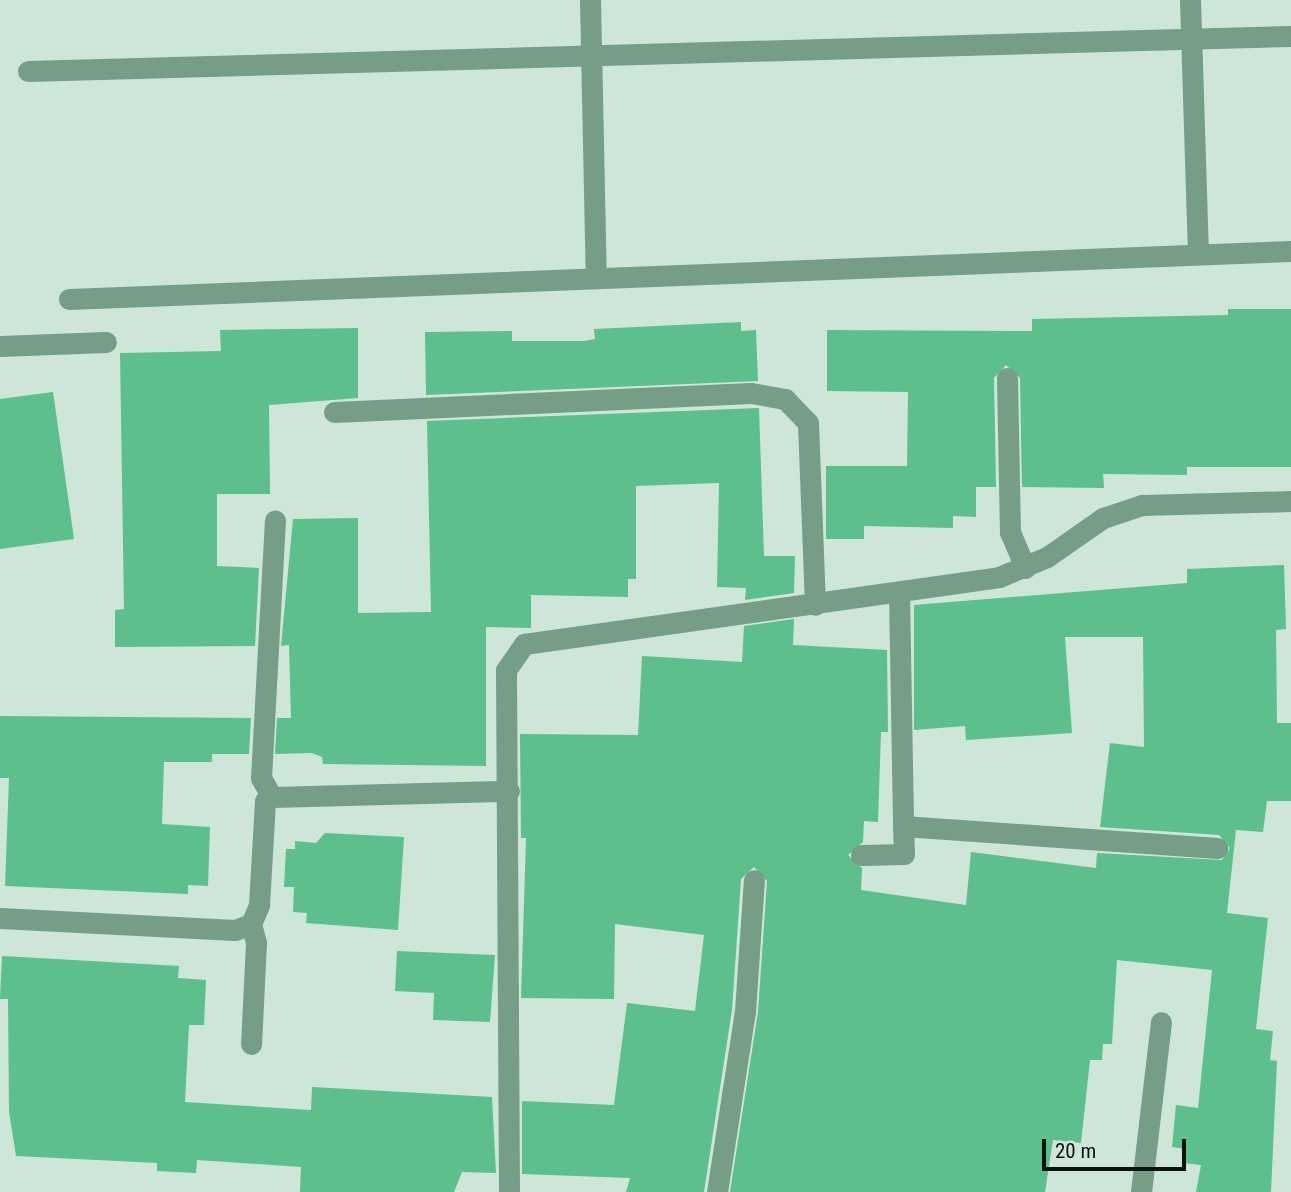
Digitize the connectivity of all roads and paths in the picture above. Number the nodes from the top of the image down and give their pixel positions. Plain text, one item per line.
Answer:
1 (590, 0) edge
2 (1190, 0) edge
3 (1291, 36) edge
4 (1191, 38) junction
5 (591, 55) junction
6 (28, 71) dead end
7 (1291, 251) edge
8 (1198, 254) junction
9 (596, 277) junction
10 (69, 299) dead end
11 (106, 342) dead end
12 (0, 346) edge
13 (1007, 378) dead end
14 (334, 412) dead end
15 (1291, 501) edge
16 (275, 520) dead end
17 (1025, 568) junction
18 (899, 592) junction
19 (815, 605) junction
20 (509, 791) junction
21 (272, 797) junction
22 (902, 826) junction
23 (1217, 848) dead end
24 (861, 855) dead end
25 (754, 880) dead end
26 (0, 918) edge
27 (251, 924) junction
28 (1161, 1022) dead end
29 (251, 1044) dead end
30 (509, 1192) edge
31 (717, 1192) edge
32 (1141, 1192) edge

1 - 5 street
2 - 4 street
3 - 4 street
4 - 5 street
4 - 8 street
5 - 6 street
5 - 9 street
7 - 8 street
8 - 9 street
9 - 10 street
11 - 12 street
13 - 17 street
14 - 19 street
15 - 17 street
16 - 21 street
17 - 18 street
18 - 19 street
18 - 22 street
19 - 20 street
20 - 21 street
20 - 30 street
21 - 27 street
22 - 23 street
22 - 24 street
25 - 31 street
26 - 27 street
27 - 29 street
28 - 32 street

